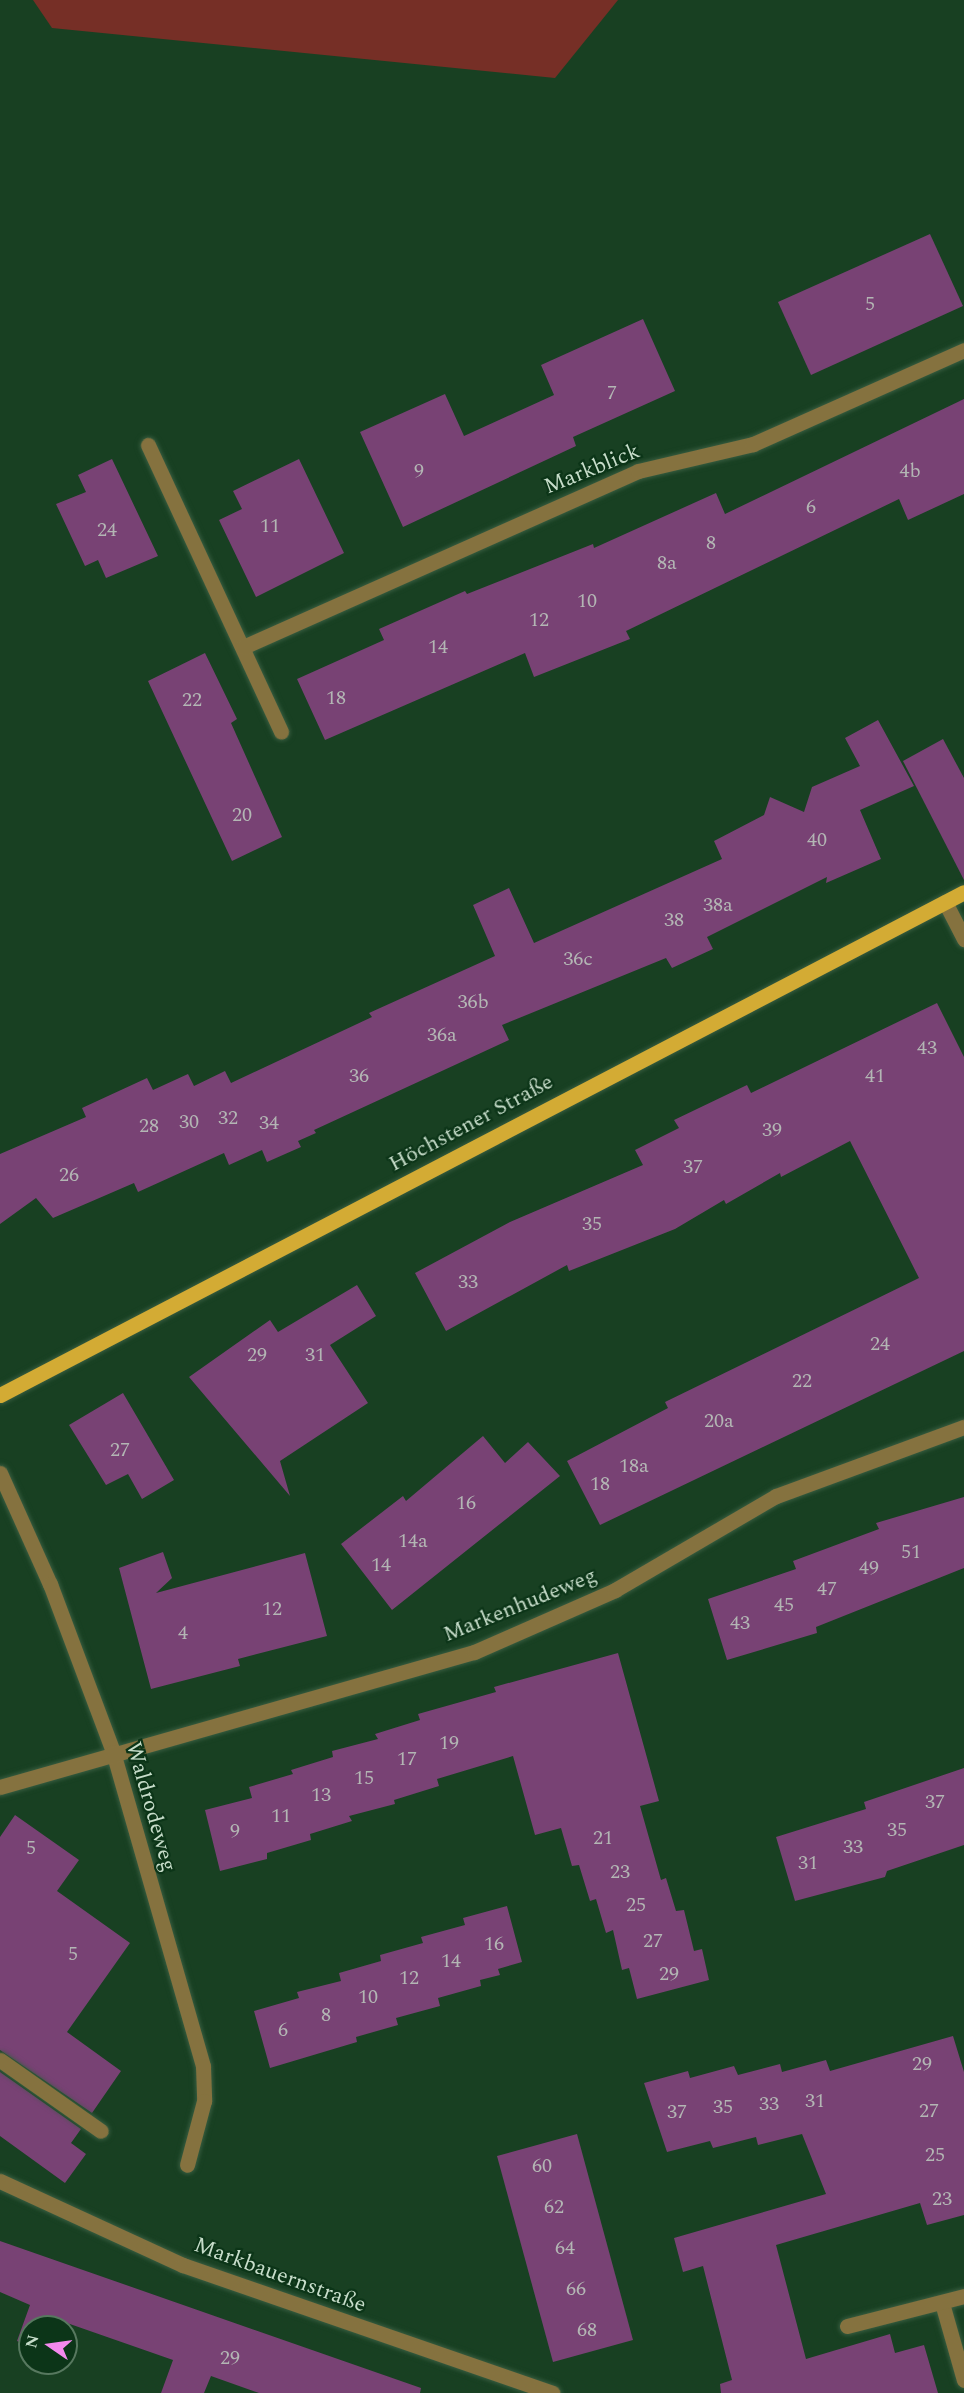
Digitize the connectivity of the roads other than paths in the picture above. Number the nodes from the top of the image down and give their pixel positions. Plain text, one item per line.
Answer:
1 (964, 350) edge
2 (148, 445) dead end
3 (243, 646) junction
4 (281, 732) dead end
5 (964, 892) edge
6 (945, 902) junction
7 (964, 939) edge
8 (0, 1395) edge
9 (964, 1427) edge
10 (0, 1473) edge
11 (113, 1752) junction
12 (0, 1786) edge
13 (0, 2060) edge
14 (101, 2131) dead end
15 (187, 2165) dead end
16 (0, 2181) edge
17 (964, 2296) edge
18 (942, 2303) junction
19 (847, 2326) dead end
20 (964, 2380) edge
21 (552, 2393) edge

1 - 3 street, Markblick
2 - 3 street
3 - 4 street
5 - 6 main road, Höchstener Straße
6 - 7 street
6 - 8 main road, Höchstener Straße
9 - 11 street, Markenhudeweg
10 - 11 street, Waldrodeweg
11 - 12 street, Markenhudeweg
11 - 15 street, Waldrodeweg
13 - 14 street
16 - 21 street, Markbauernstraße
17 - 18 street
18 - 19 street
18 - 20 street

